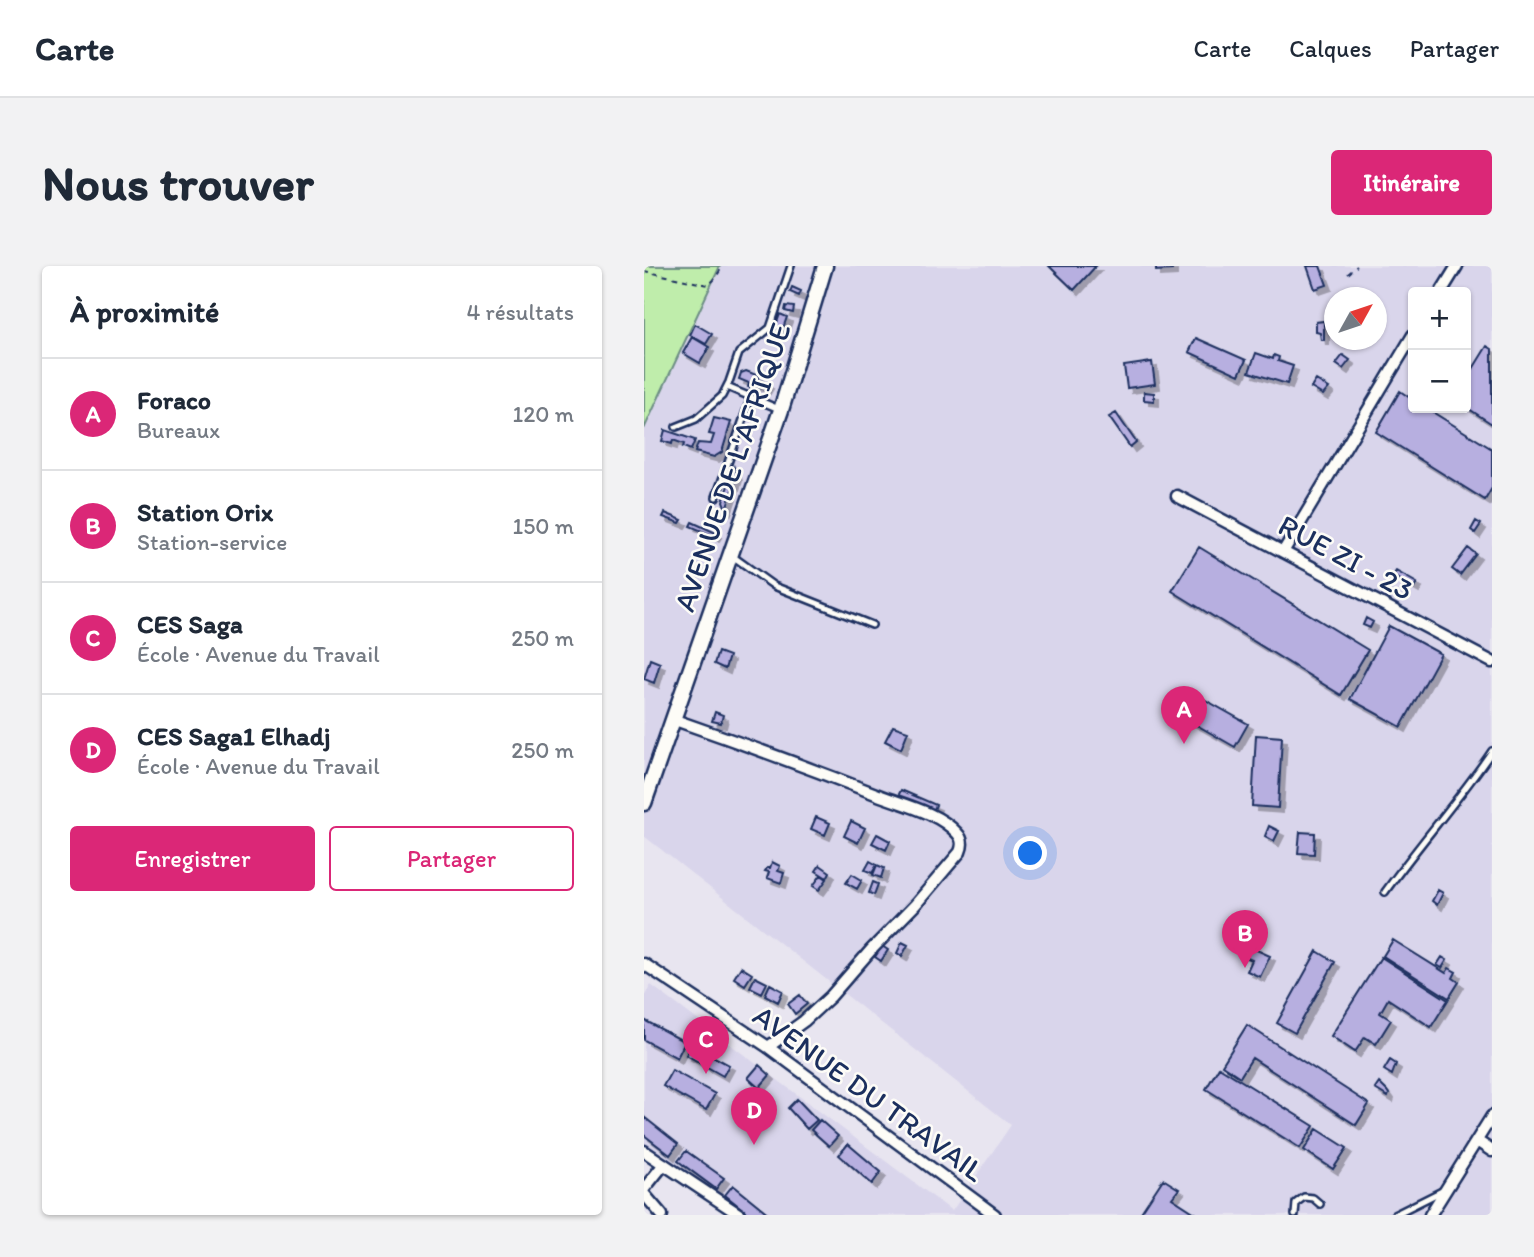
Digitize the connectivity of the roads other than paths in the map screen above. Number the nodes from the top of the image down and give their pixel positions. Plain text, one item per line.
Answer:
1 (791, 266) edge
2 (825, 266) edge
3 (1457, 266) edge
4 (1444, 287) edge
5 (1408, 343) edge
6 (727, 387) junction
7 (751, 397) junction
8 (782, 410) junction
9 (676, 427) dead end
10 (1177, 496) dead end
11 (716, 497) dead end
12 (1283, 552) junction
13 (731, 555) junction
14 (872, 625) dead end
15 (1492, 662) edge
16 (675, 720) junction
17 (1492, 751) edge
18 (644, 803) edge
19 (1385, 892) dead end
20 (644, 964) edge
21 (768, 1046) junction
22 (1490, 1123) edge
23 (1476, 1141) junction
24 (644, 1151) edge
25 (1492, 1151) edge
26 (664, 1164) junction
27 (1447, 1188) junction
28 (644, 1189) edge
29 (644, 1194) edge
30 (1320, 1204) dead end
31 (662, 1215) edge
32 (740, 1215) edge
33 (994, 1215) edge
34 (1295, 1215) edge
35 (1394, 1215) edge
36 (1430, 1215) edge

1 - 6 lane
2 - 8 main road, AVENUE DE L'AFRIQUE
3 - 4 street
5 - 12 street
6 - 7 lane
6 - 9 lane
7 - 8 lane
7 - 11 lane
8 - 13 main road, AVENUE DE L'AFRIQUE
10 - 12 street, RUE ZI - 23
12 - 15 street, RUE ZI - 23
13 - 14 lane
13 - 16 main road, AVENUE DE L'AFRIQUE
16 - 18 main road, AVENUE DE L'AFRIQUE
16 - 21 street
17 - 19 lane
20 - 21 street, AVENUE DU TRAVAIL
21 - 33 street, AVENUE DU TRAVAIL
22 - 23 street
23 - 25 street
23 - 27 street
24 - 26 street
26 - 28 street
26 - 32 street
27 - 35 lane
27 - 36 street
29 - 31 street
30 - 34 lane

